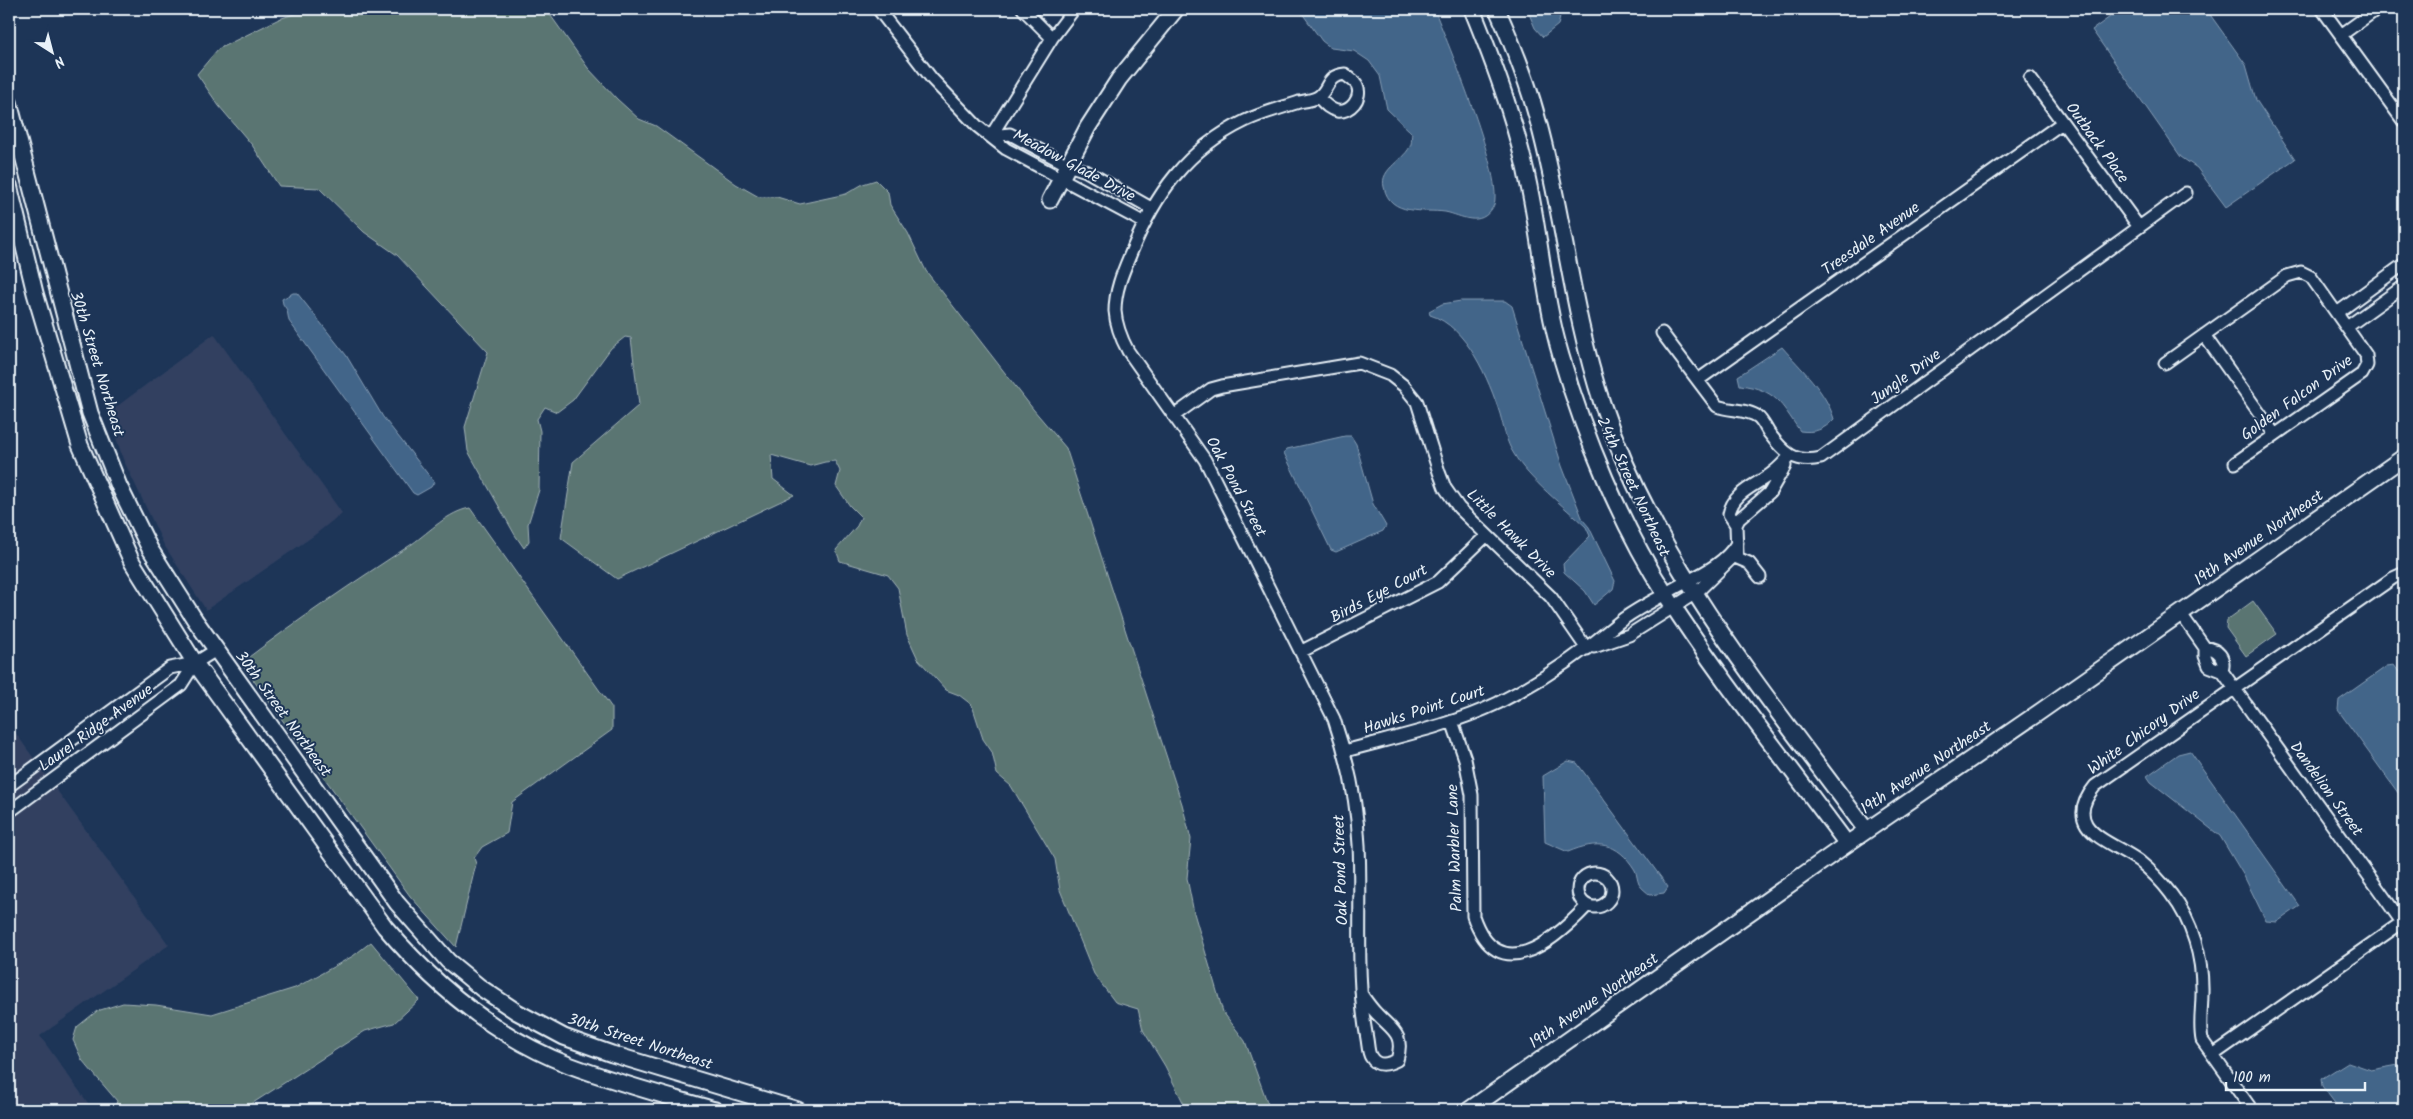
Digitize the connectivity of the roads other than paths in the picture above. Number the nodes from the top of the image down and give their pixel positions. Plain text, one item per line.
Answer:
1 (878, 9) edge
2 (1023, 9) edge
3 (1074, 9) edge
4 (1176, 9) edge
5 (1472, 9) edge
6 (1497, 9) edge
7 (2322, 9) edge
8 (2377, 9) edge
9 (2341, 35) junction
10 (1052, 38) junction
11 (2030, 78) dead end
12 (1318, 97) dead end
13 (9, 102) edge
14 (2404, 122) edge
15 (2062, 123) junction
16 (991, 136) junction
17 (1068, 165) junction
18 (1061, 179) junction
19 (9, 186) edge
20 (2186, 193) dead end
21 (1050, 200) dead end
22 (1151, 208) junction
23 (1144, 222) junction
24 (2139, 227) junction
25 (2404, 264) edge
26 (2404, 286) edge
27 (2337, 313) junction
28 (2346, 327) junction
29 (1662, 333) dead end
30 (2204, 335) junction
31 (2165, 363) dead end
32 (1698, 380) junction
33 (1175, 415) junction
34 (2275, 435) junction
35 (1790, 456) junction
36 (2404, 457) edge
37 (2235, 463) dead end
38 (1736, 525) junction
39 (1486, 536) junction
40 (1737, 543) junction
41 (1734, 557) junction
42 (2404, 573) edge
43 (1760, 577) dead end
44 (1685, 580) junction
45 (1665, 593) junction
46 (1694, 594) junction
47 (1674, 606) junction
48 (2181, 614) junction
49 (1587, 649) junction
50 (216, 650) junction
51 (1302, 651) junction
52 (195, 663) junction
53 (2234, 688) junction
54 (1452, 721) junction
55 (1345, 751) junction
56 (50, 756) junction
57 (62, 773) junction
58 (9, 786) edge
59 (9, 812) edge
60 (1866, 830) junction
61 (1847, 844) junction
62 (1587, 906) dead end
63 (2404, 923) edge
64 (1362, 996) junction
65 (2212, 1055) junction
66 (715, 1110) edge
67 (798, 1110) edge
68 (1469, 1110) edge
69 (2252, 1110) edge

1 - 16 street, Meadow Glade Drive
2 - 10 street
3 - 10 street
4 - 17 street
5 - 45 street, 24th Street Northeast
6 - 44 street, 24th Street Northeast
7 - 9 street
8 - 9 street
9 - 14 street
10 - 16 street
11 - 15 street, Outback Place
12 - 22 street, Oak Pond Street
13 - 50 street, 30th Street Northeast
15 - 24 street, Outback Place
15 - 32 street, Treesdale Avenue
16 - 17 street, Meadow Glade Drive
16 - 18 street, Meadow Glade Drive
17 - 18 street
17 - 22 street, Meadow Glade Drive
18 - 21 street
18 - 23 street, Meadow Glade Drive
19 - 52 street
20 - 24 street, Jungle Drive
22 - 23 street, Oak Pond Street
23 - 33 street, Oak Pond Street
24 - 35 street, Jungle Drive
25 - 27 street
26 - 28 street
27 - 28 street, Golden Falcon Drive
27 - 30 street, Golden Falcon Drive
28 - 34 street, Golden Falcon Drive
29 - 32 street
30 - 31 street, Golden Falcon Drive
30 - 34 street
32 - 35 street
33 - 39 street, Little Hawk Drive
33 - 51 street, Oak Pond Street
34 - 37 street, Golden Falcon Drive
35 - 38 street
35 - 38 street
36 - 48 street, 19th Avenue Northeast
38 - 40 street
39 - 49 street, Little Hawk Drive
39 - 51 street, Birds Eye Court
40 - 41 street
40 - 44 street, Hawks Point Court
41 - 43 street
41 - 46 street, Hawks Point Court
42 - 53 street, White Chicory Drive
44 - 45 street, Hawks Point Court
44 - 46 street, 24th Street Northeast
45 - 47 street, 24th Street Northeast
45 - 49 street, Hawks Point Court
46 - 47 street, Hawks Point Court
46 - 60 street, 24th Street Northeast
47 - 49 street, Hawks Point Court
47 - 61 street, 24th Street Northeast
48 - 53 street, Dandelion Street
48 - 60 street, 19th Avenue Northeast
49 - 54 street, Hawks Point Court
50 - 52 street, Laurel Ridge Avenue
50 - 67 street, 30th Street Northeast
51 - 55 street, Oak Pond Street
52 - 56 street, Laurel Ridge Avenue
52 - 57 street, Laurel Ridge Avenue
52 - 66 street
53 - 63 street, Dandelion Street
53 - 65 street, White Chicory Drive
54 - 55 street, Hawks Point Court
54 - 62 street, Palm Warbler Lane
55 - 64 street, Oak Pond Street
56 - 57 street
56 - 58 street, Laurel Ridge Avenue
57 - 59 street, Laurel Ridge Avenue
60 - 61 street, 19th Avenue Northeast
61 - 68 street, 19th Avenue Northeast
63 - 65 street
64 - 64 street, Oak Pond Street
65 - 69 street, White Chicory Drive

